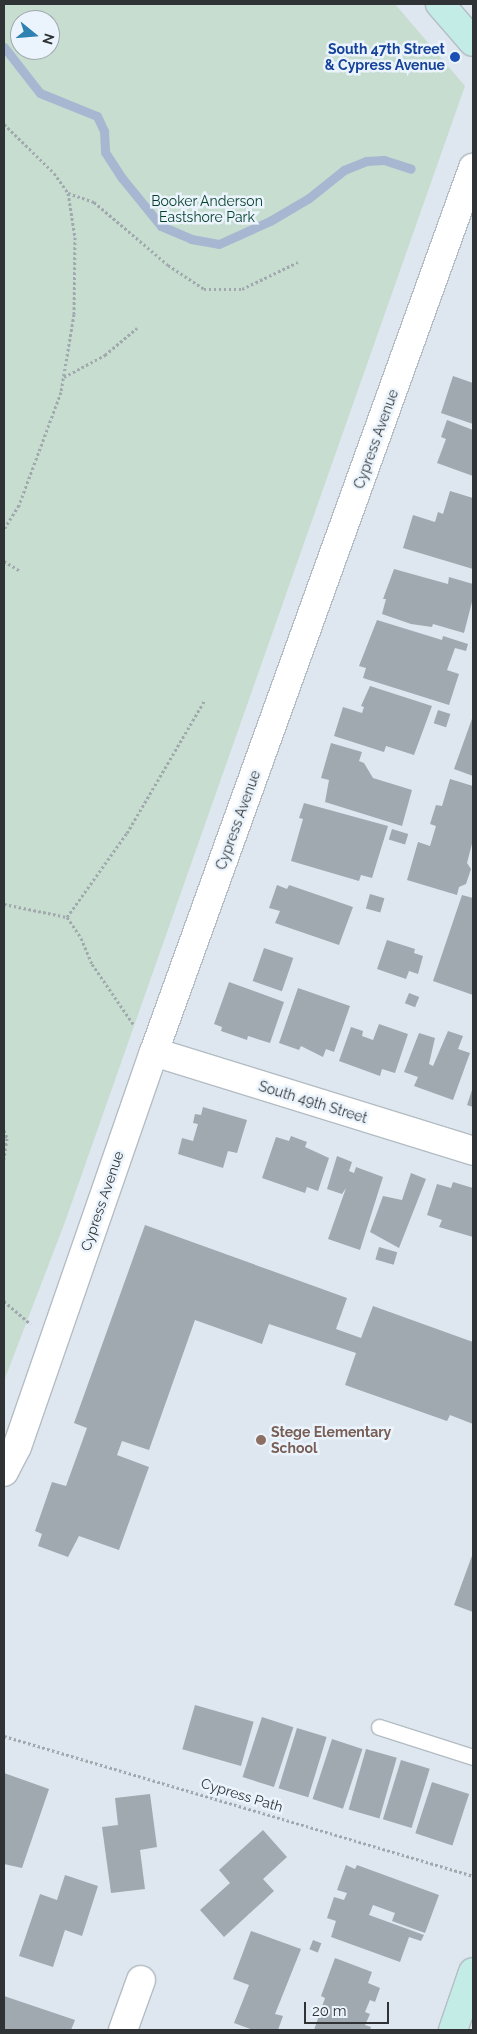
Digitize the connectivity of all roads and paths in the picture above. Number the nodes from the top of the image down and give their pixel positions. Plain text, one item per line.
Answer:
1 (440, 4) edge
2 (473, 42) edge
3 (4, 124) edge
4 (473, 168) edge
5 (68, 193) junction
6 (298, 262) dead end
7 (137, 328) dead end
8 (64, 377) junction
9 (4, 529) edge
10 (4, 560) edge
11 (20, 571) dead end
12 (204, 701) dead end
13 (4, 904) edge
14 (66, 917) junction
15 (154, 1052) junction
16 (4, 1130) edge
17 (473, 1151) edge
18 (4, 1159) edge
19 (4, 1472) edge
20 (379, 1727) dead end
21 (4, 1736) edge
22 (473, 1757) edge
23 (473, 1876) edge
24 (473, 1972) edge
25 (141, 1980) dead end
26 (122, 2030) edge
27 (453, 2030) edge

1 - 2 street
3 - 5 path
4 - 15 street, Cypress Avenue
5 - 6 path
5 - 8 path
7 - 8 path
8 - 9 path
10 - 11 path
12 - 14 path
13 - 14 path
14 - 15 path
15 - 17 street, South 49th Street
15 - 19 street, Cypress Avenue
16 - 18 path
20 - 22 lane
21 - 23 path, Cypress Path
24 - 27 street
25 - 26 street

